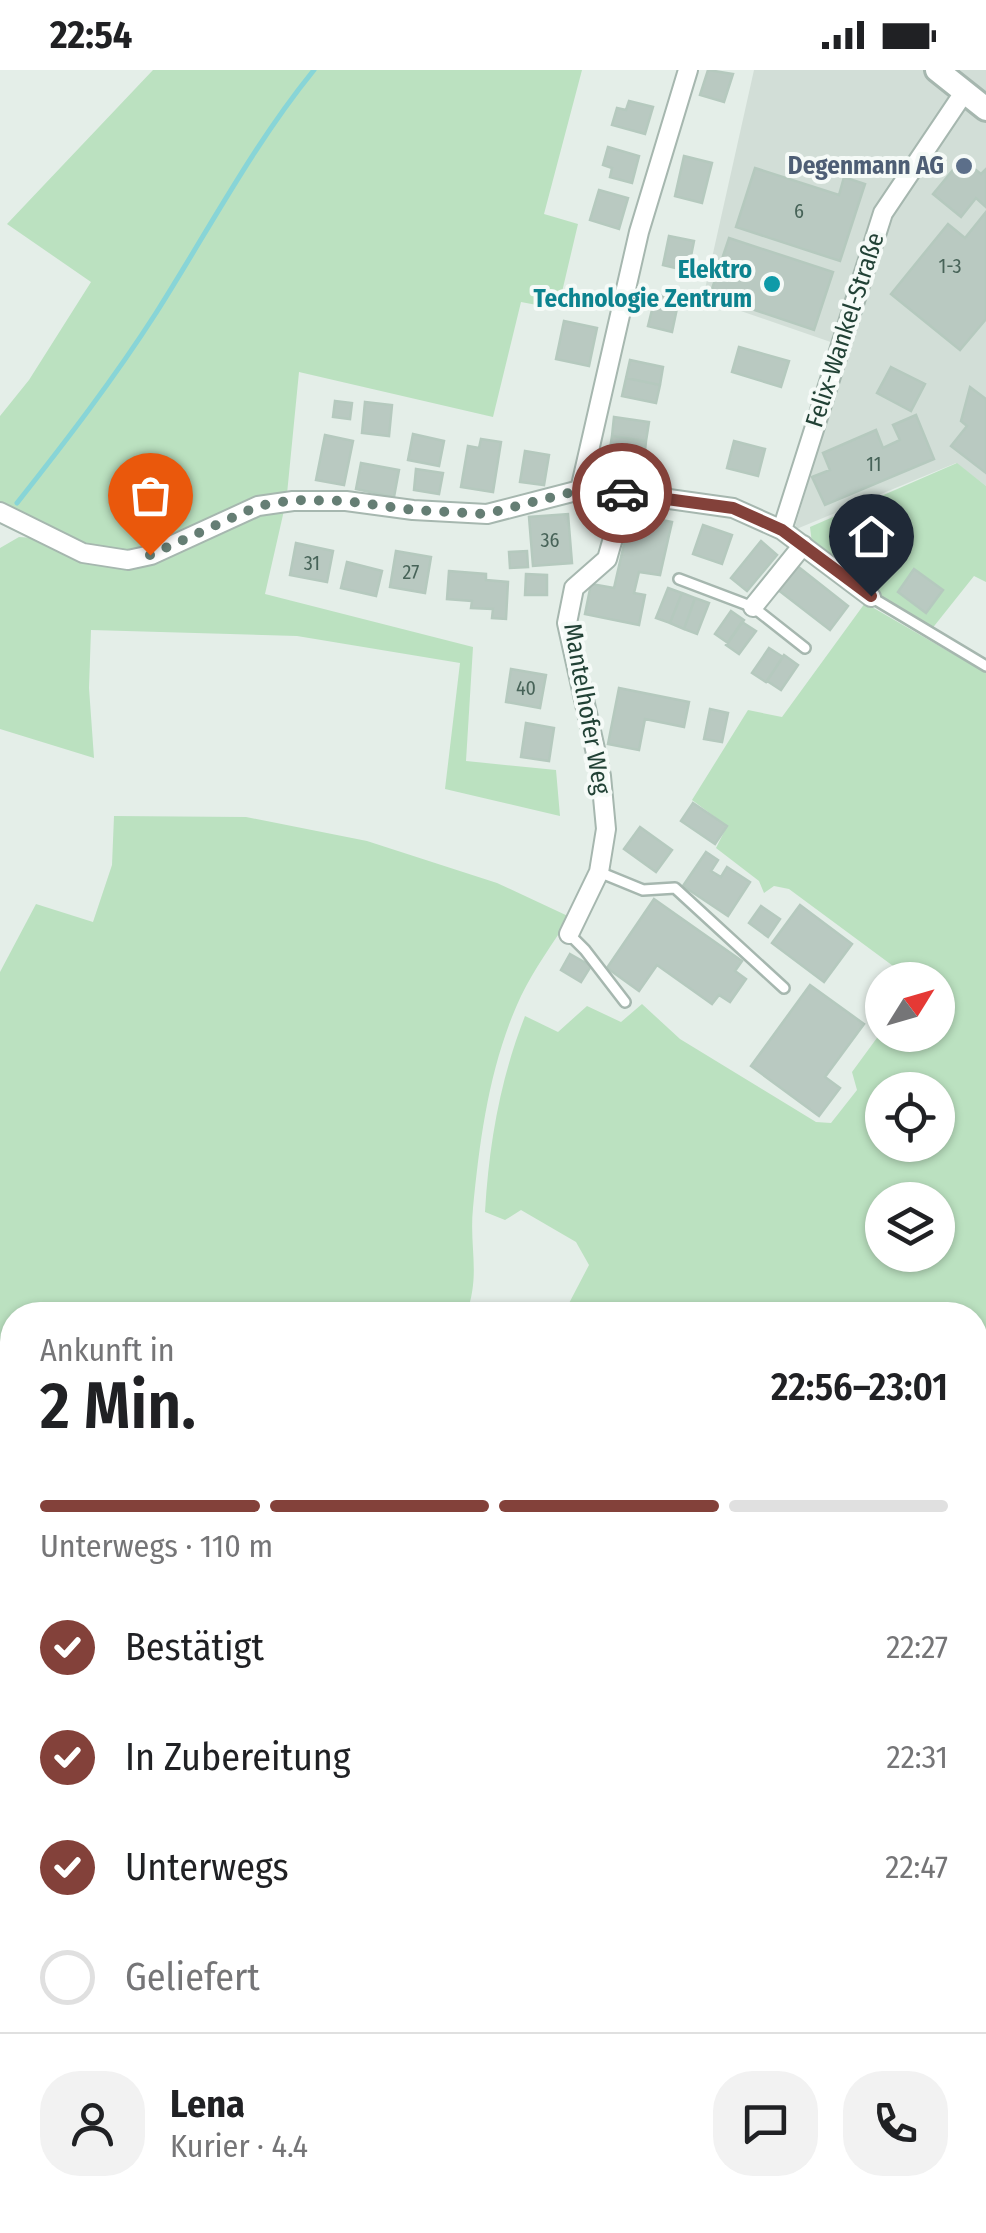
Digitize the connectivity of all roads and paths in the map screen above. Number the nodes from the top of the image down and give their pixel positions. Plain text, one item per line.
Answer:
1 (688, 70) edge
2 (937, 70) edge
3 (965, 91) junction
4 (986, 109) edge
5 (580, 490) junction
6 (626, 493) junction
7 (0, 512) edge
8 (782, 530) junction
9 (804, 545) junction
10 (679, 578) dead end
11 (871, 596) joint
12 (753, 607) junction
13 (804, 648) dead end
14 (986, 666) edge
15 (599, 872) junction
16 (569, 934) joint
17 (784, 988) dead end
18 (624, 1002) dead end

1 - 5 street
2 - 3 street
3 - 4 street
3 - 8 street, Felix-Wankel-Straße
5 - 6 street
5 - 7 street
6 - 8 street
6 - 15 street, Mantelhofer Weg
8 - 9 street
9 - 11 street
9 - 12 street
10 - 12 lane
11 - 14 lane
12 - 13 lane
15 - 16 street, Mantelhofer Weg
15 - 17 lane
16 - 18 lane

